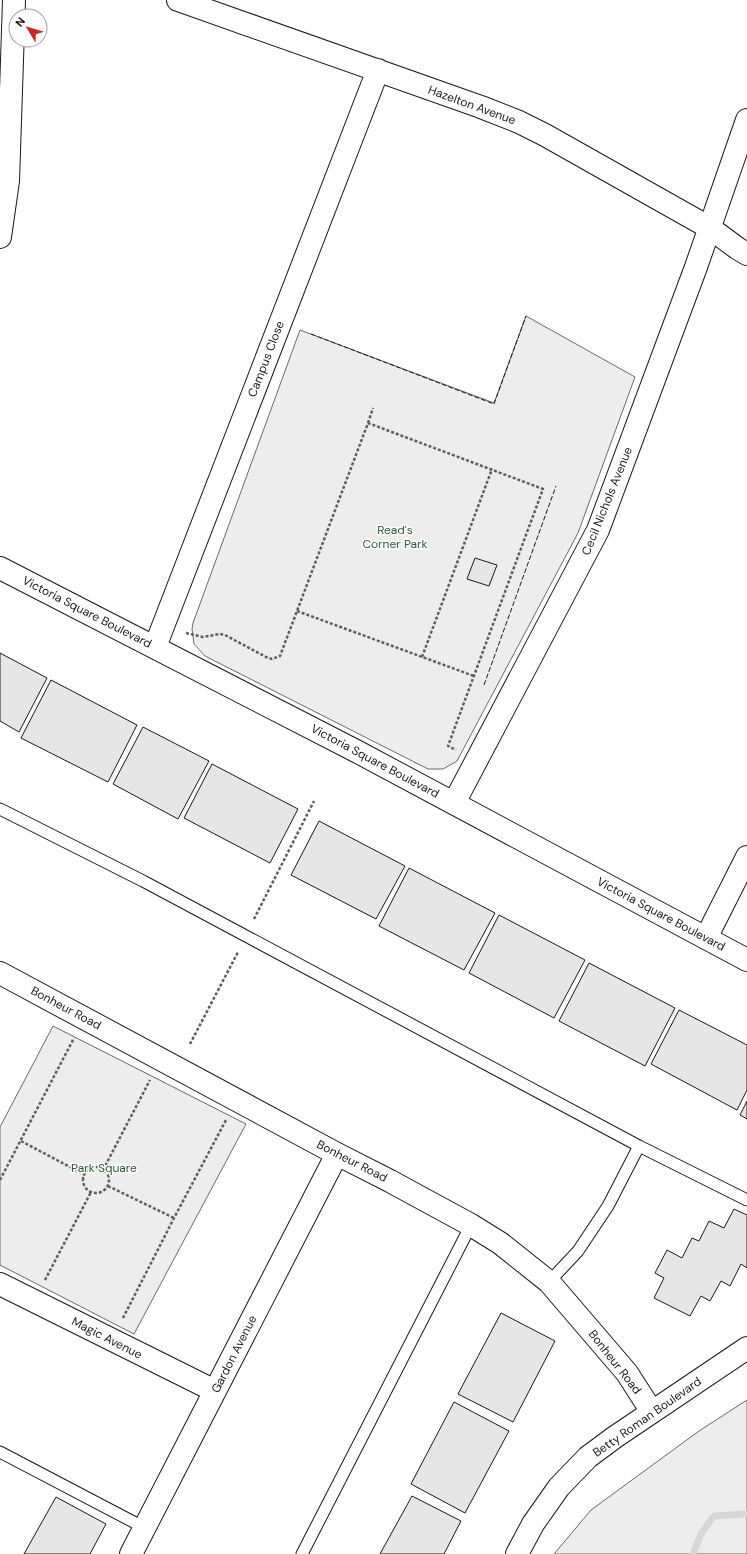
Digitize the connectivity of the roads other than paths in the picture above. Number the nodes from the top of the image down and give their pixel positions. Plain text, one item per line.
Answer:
1 (14, 0) edge
2 (178, 0) edge
3 (378, 70) junction
4 (747, 120) edge
5 (710, 228) junction
6 (0, 236) edge
7 (747, 254) edge
8 (0, 568) edge
9 (154, 647) junction
10 (454, 804) junction
11 (0, 809) edge
12 (747, 857) edge
13 (706, 938) junction
14 (747, 960) edge
15 (0, 973) edge
16 (639, 1146) junction
17 (337, 1154) junction
18 (747, 1200) edge
19 (472, 1225) junction
20 (549, 1282) junction
21 (0, 1284) edge
22 (747, 1348) edge
23 (215, 1391) junction
24 (652, 1412) junction
25 (0, 1452) edge
26 (145, 1528) junction
27 (131, 1554) edge
28 (302, 1554) edge
29 (516, 1554) edge

1 - 6 street
2 - 3 street, Hazelton Avenue
3 - 5 street, Hazelton Avenue
3 - 9 street, Campus Close
4 - 5 street, Cecil Nichols Avenue
5 - 7 street, Hazelton Avenue
5 - 10 street, Cecil Nichols Avenue
8 - 9 street, Victoria Square Boulevard
9 - 10 street, Victoria Square Boulevard
10 - 13 street, Victoria Square Boulevard
11 - 16 lane
12 - 13 street
13 - 14 street, Victoria Square Boulevard
15 - 17 street, Bonheur Road
16 - 18 lane
16 - 20 lane
17 - 19 street, Bonheur Road
17 - 23 street, Gardon Avenue
19 - 20 street, Bonheur Road
19 - 28 lane
20 - 24 street, Bonheur Road
21 - 23 street, Magic Avenue
22 - 24 street, Betty Roman Boulevard
23 - 26 street, Gardon Avenue
24 - 29 street, Betty Roman Boulevard
25 - 26 lane
26 - 27 street, Gardon Avenue

